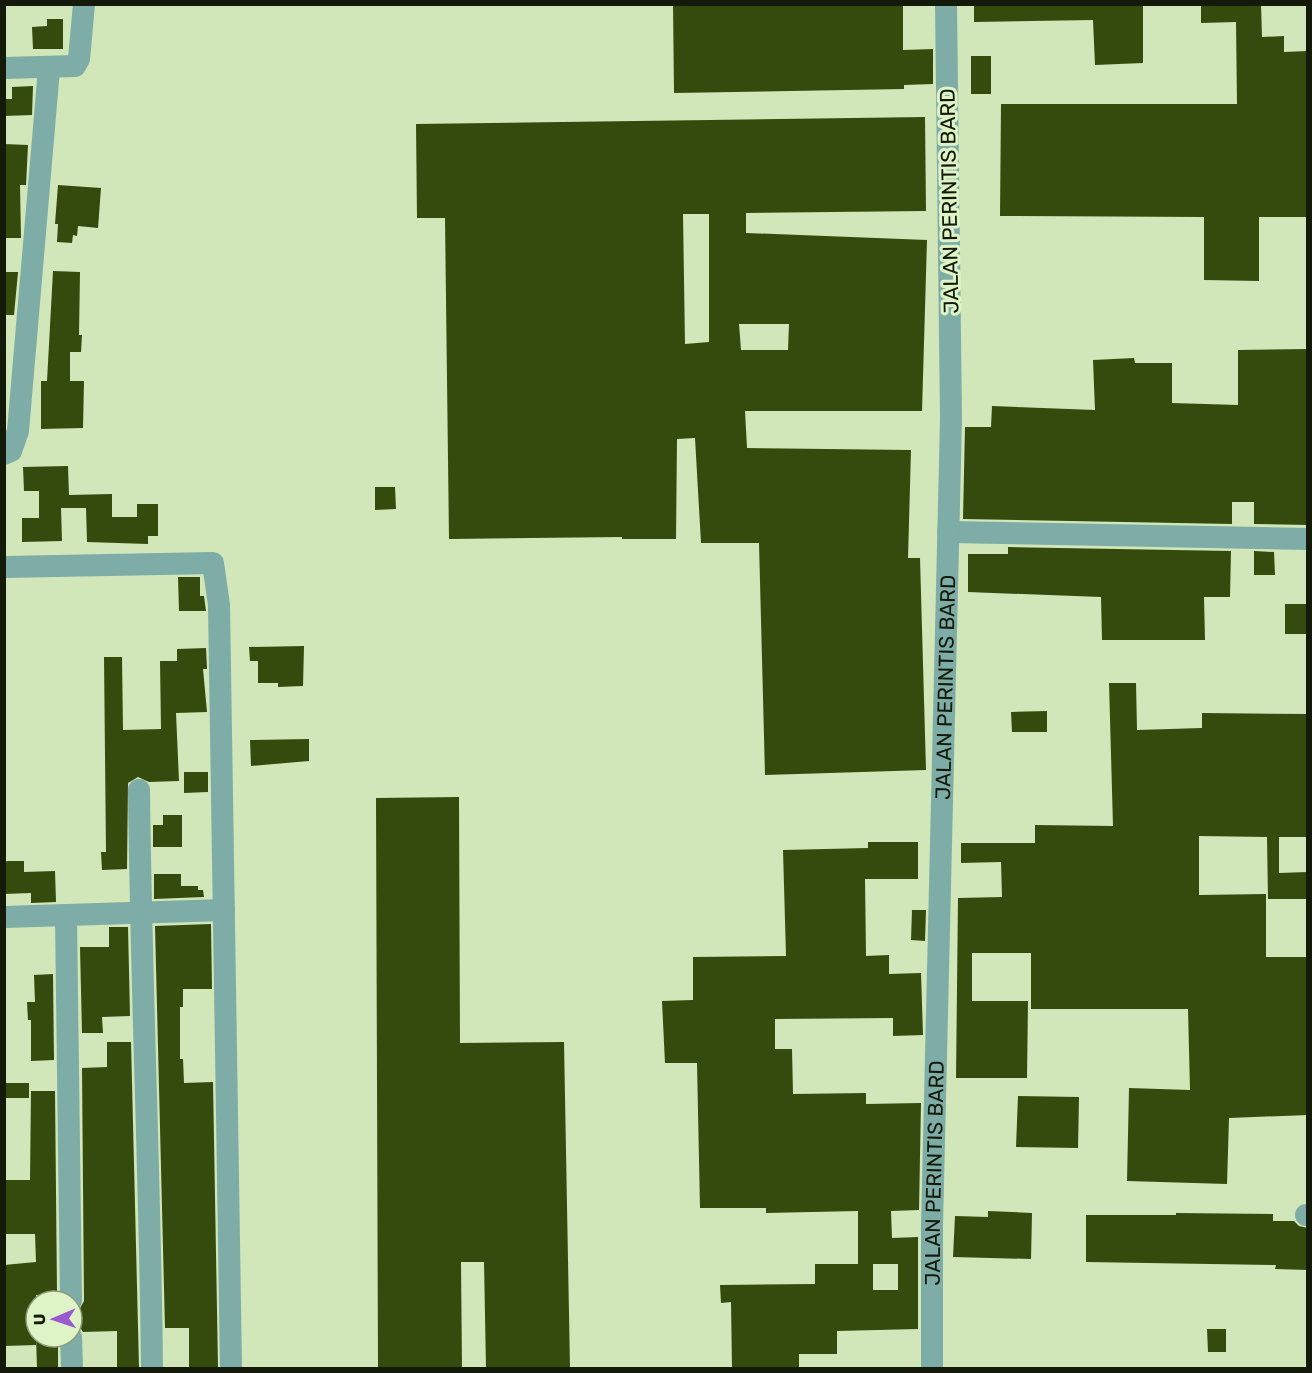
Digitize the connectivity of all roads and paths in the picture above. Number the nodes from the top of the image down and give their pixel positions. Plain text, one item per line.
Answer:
1 (84, 4) edge
2 (946, 4) edge
3 (4, 68) edge
4 (49, 69) junction
5 (4, 454) edge
6 (948, 532) junction
7 (1308, 539) edge
8 (4, 567) edge
9 (140, 790) dead end
10 (224, 910) junction
11 (140, 915) junction
12 (66, 916) junction
13 (4, 917) edge
14 (71, 1289) edge
15 (71, 1349) edge
16 (72, 1368) edge
17 (152, 1368) edge
18 (231, 1368) edge
19 (932, 1368) edge

1 - 4 street
2 - 6 street, JALAN PERINTIS BARD
3 - 4 street
4 - 5 street
6 - 7 street
6 - 19 street, JALAN PERINTIS BARD
8 - 10 street
9 - 11 street
10 - 11 street
10 - 18 street
11 - 12 street
11 - 17 street
12 - 13 street
12 - 14 street
15 - 16 street

